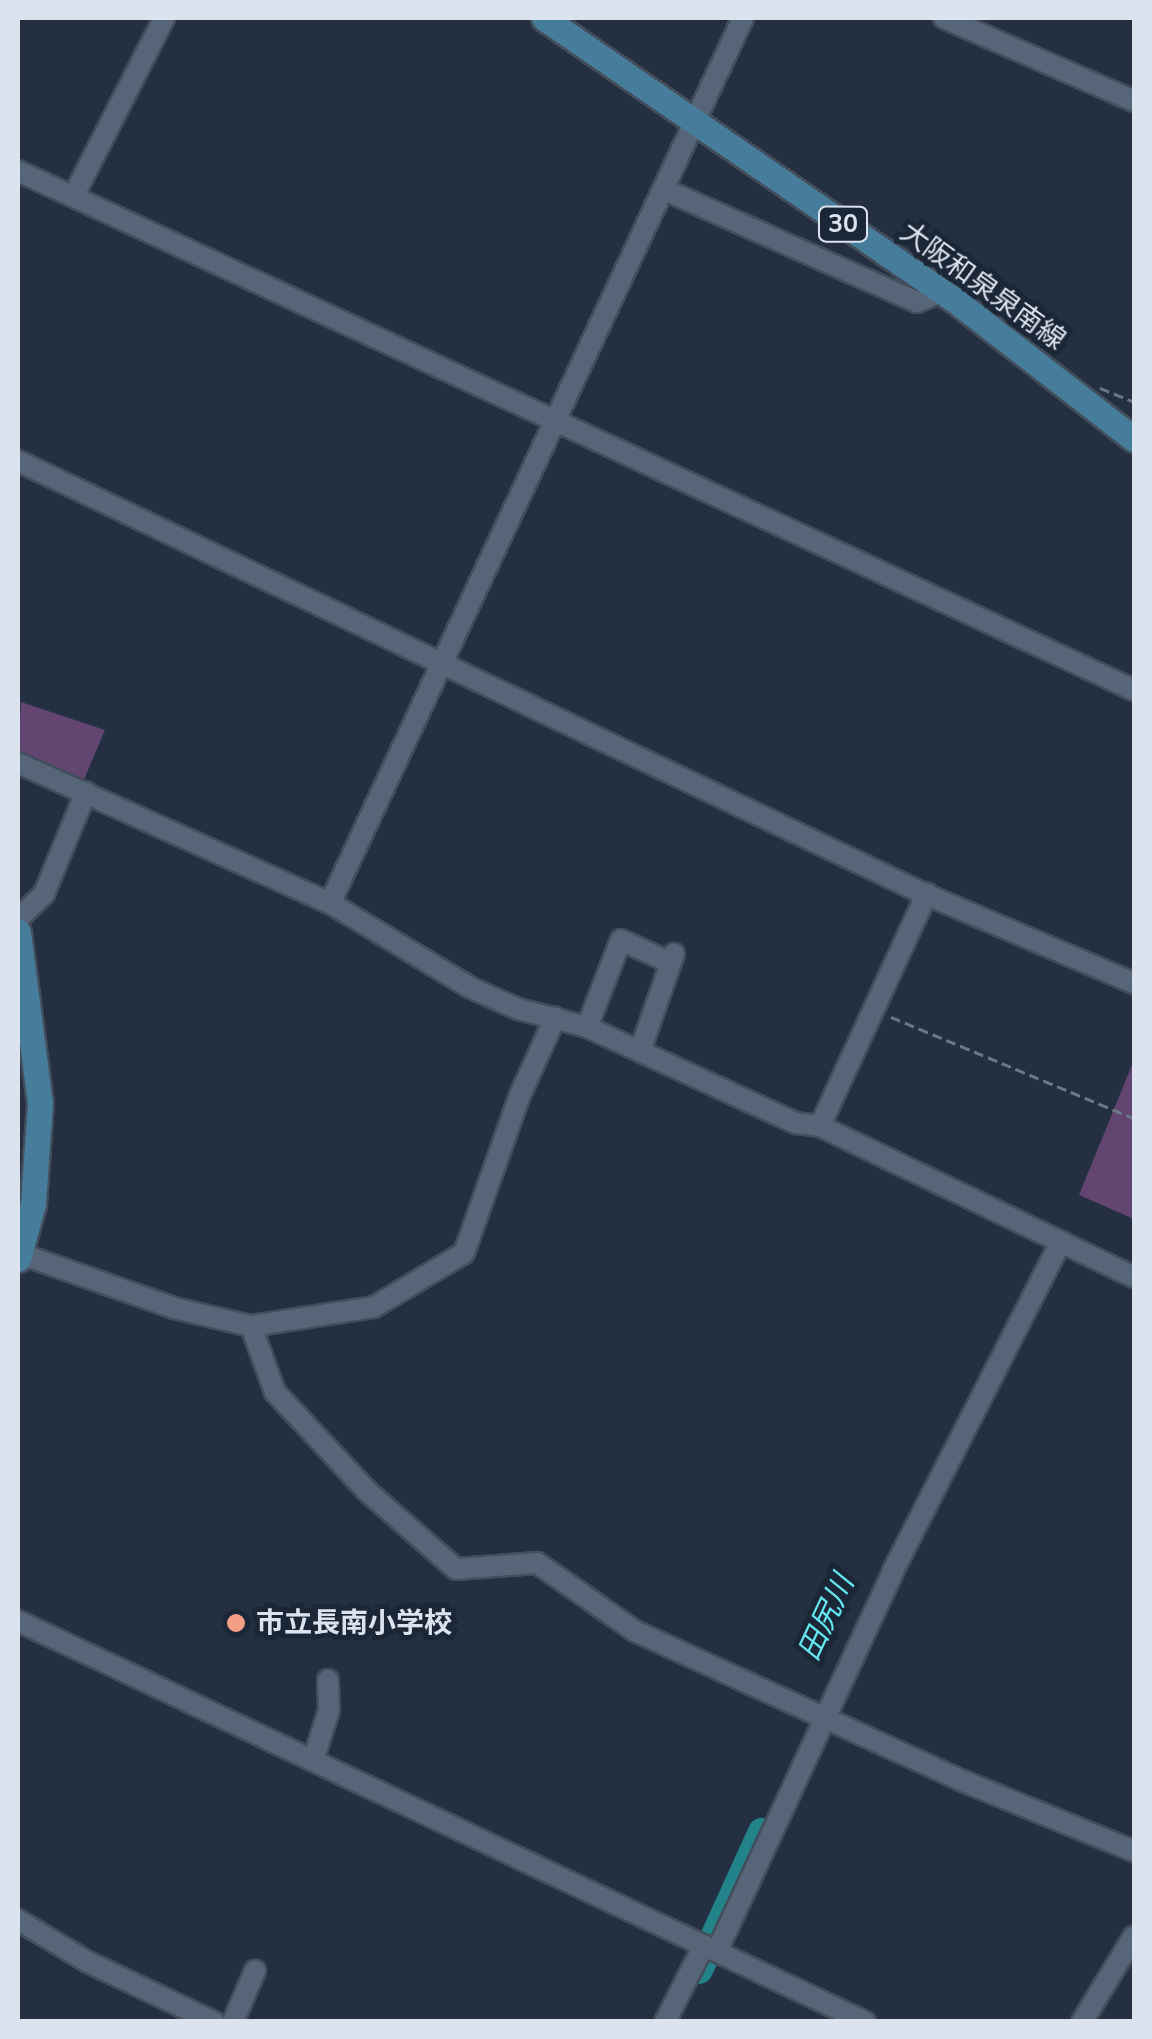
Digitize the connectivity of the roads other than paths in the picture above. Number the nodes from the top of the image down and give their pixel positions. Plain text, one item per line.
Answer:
1 (164, 18) edge
2 (544, 18) edge
3 (744, 18) edge
4 (944, 18) edge
5 (1134, 101) edge
6 (694, 122) junction
7 (18, 171) edge
8 (663, 189) junction
9 (74, 195) junction
10 (942, 292) junction
11 (554, 423) junction
12 (1134, 439) edge
13 (18, 461) edge
14 (443, 659) junction
15 (1134, 690) edge
16 (18, 763) edge
17 (86, 792) junction
18 (927, 893) junction
19 (330, 903) junction
20 (18, 919) edge
21 (18, 932) edge
22 (1134, 983) edge
23 (555, 1018) junction
24 (587, 1027) junction
25 (640, 1051) junction
26 (820, 1126) junction
27 (1061, 1241) junction
28 (18, 1255) edge
29 (1134, 1277) edge
30 (251, 1326) junction
31 (18, 1622) edge
32 (328, 1680) dead end
33 (826, 1718) junction
34 (312, 1760) junction
35 (1134, 1851) edge
36 (18, 1920) edge
37 (1134, 1936) edge
38 (710, 1948) junction
39 (255, 1971) dead end
40 (214, 2022) edge
41 (234, 2022) edge
42 (665, 2022) edge
43 (865, 2022) edge
44 (1082, 2022) edge

1 - 9 street
2 - 6 main road, 大阪和泉泉南線 / 30
3 - 6 street
4 - 5 street
6 - 8 street
6 - 10 main road, 大阪和泉泉南線 / 30
7 - 9 street
8 - 10 street
8 - 11 street
9 - 11 street
10 - 12 main road, 大阪和泉泉南線 / 30
11 - 14 street
11 - 15 street
13 - 14 street
14 - 18 street
14 - 19 street
16 - 17 street
17 - 19 street
17 - 20 street
18 - 22 street
18 - 26 street
19 - 23 street
21 - 28 main road
23 - 24 street
23 - 30 street
24 - 25 street
24 - 25 street
25 - 26 street
26 - 27 street
27 - 29 street
27 - 33 street
28 - 30 street
30 - 33 street
31 - 34 street
32 - 34 street
33 - 35 street
33 - 38 street
34 - 38 street
36 - 40 street
37 - 44 street
38 - 42 street
38 - 43 street
39 - 41 street

